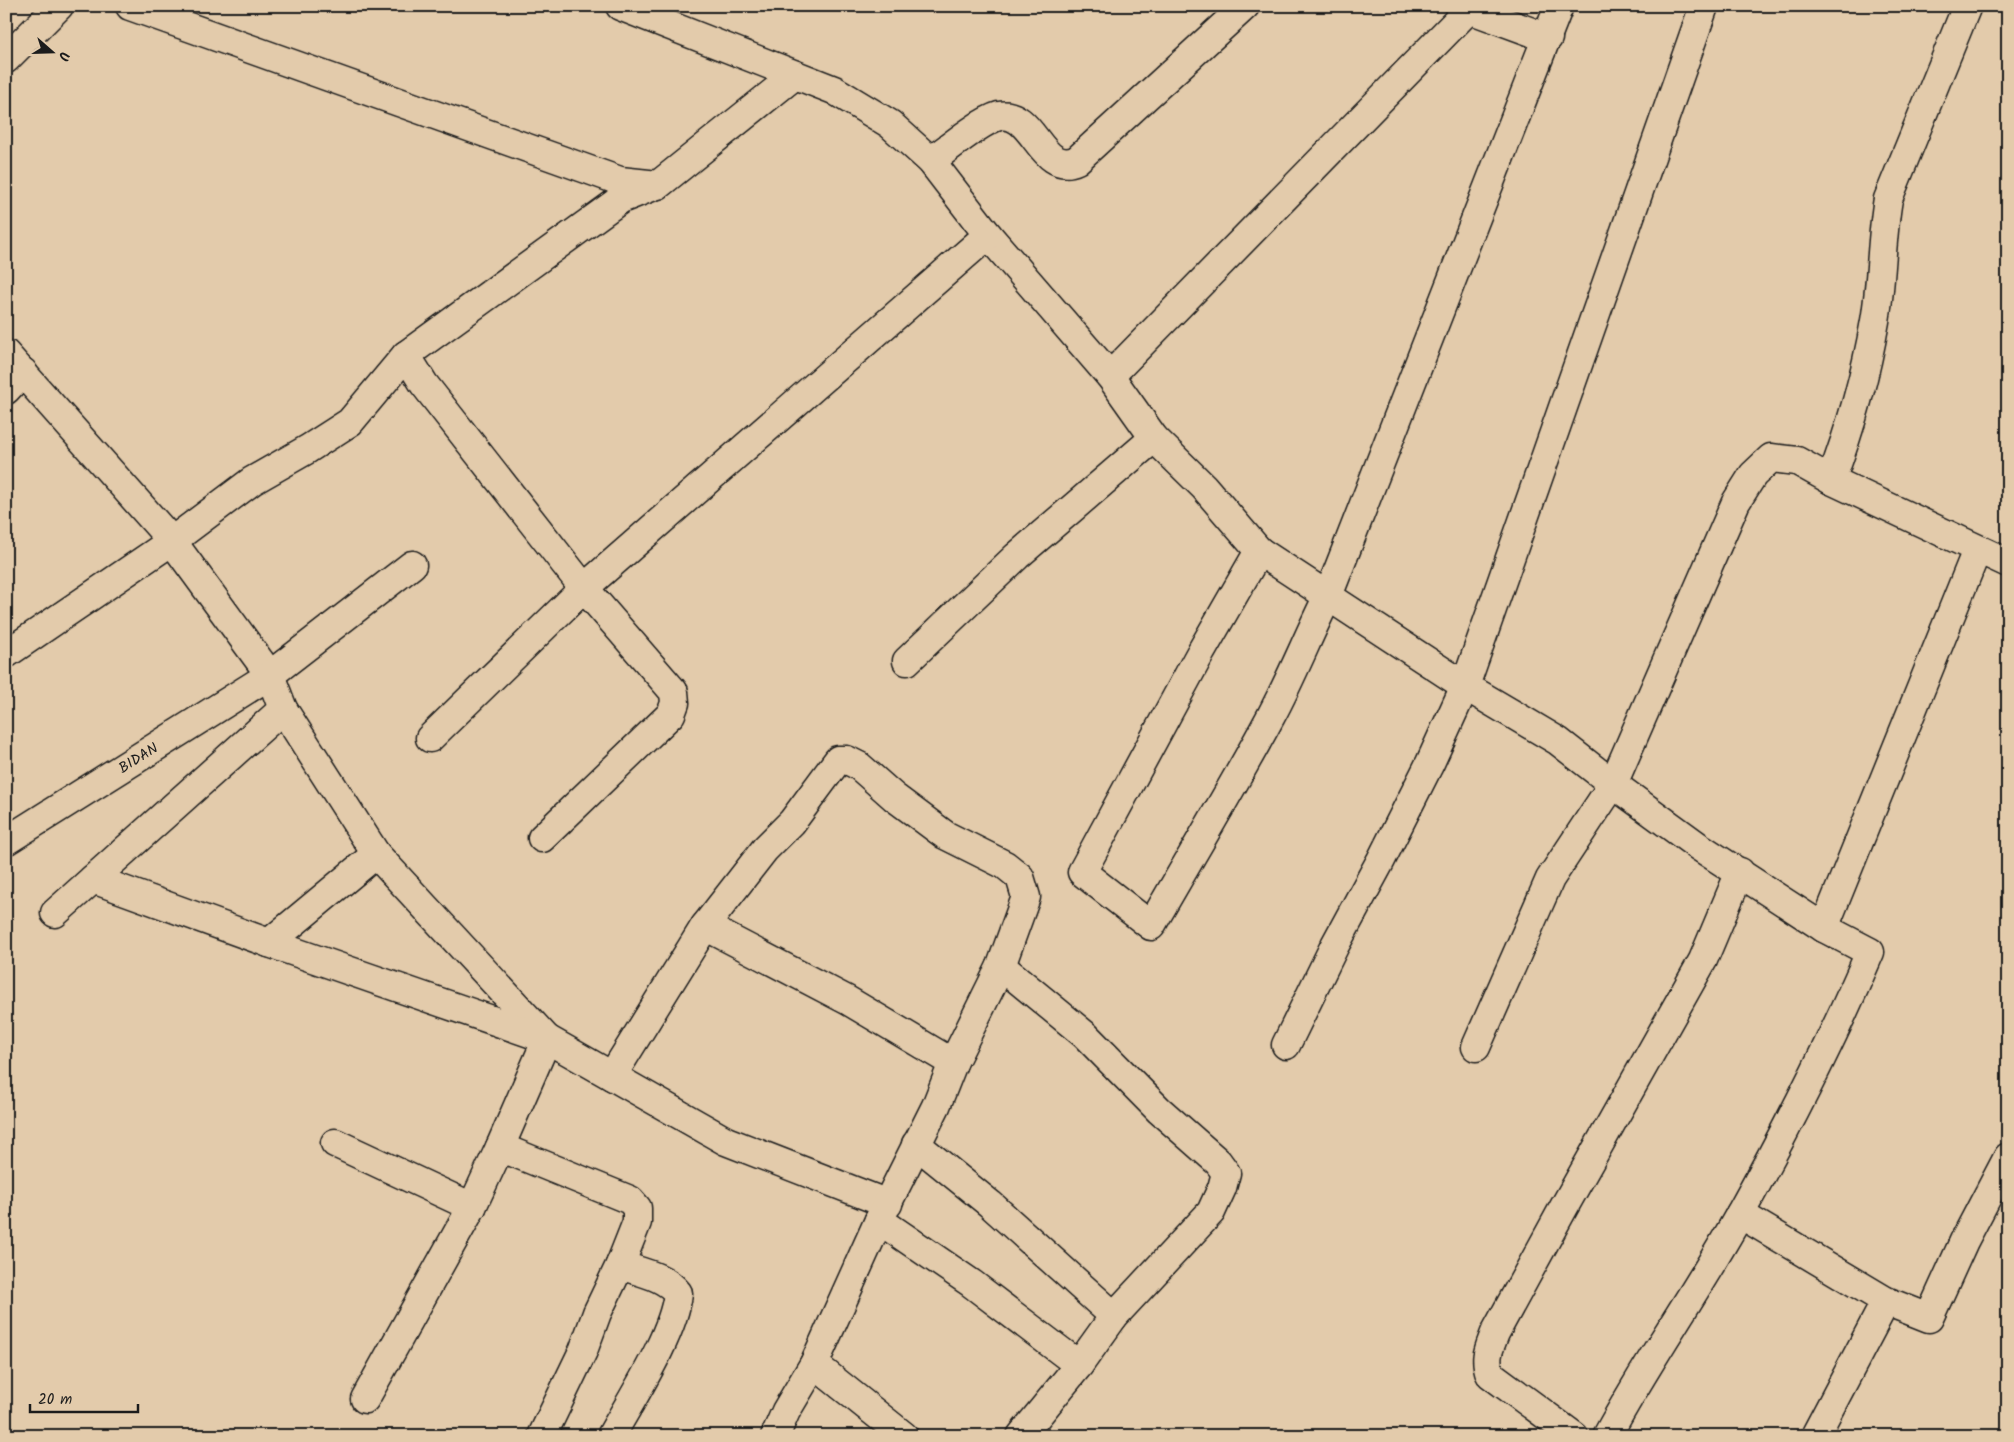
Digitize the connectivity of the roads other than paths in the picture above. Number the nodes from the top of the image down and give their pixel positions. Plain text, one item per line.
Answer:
1 (59, 6) edge
2 (130, 6) edge
3 (620, 6) edge
4 (1244, 6) edge
5 (1559, 6) edge
6 (1704, 6) edge
7 (1967, 6) edge
8 (1548, 38) junction
9 (6, 59) edge
10 (795, 75) junction
11 (931, 161) junction
12 (658, 185) junction
13 (988, 235) junction
14 (406, 355) junction
15 (12, 372) edge
16 (1110, 376) junction
17 (1154, 438) junction
18 (1832, 480) junction
19 (172, 541) junction
20 (1977, 550) junction
21 (1259, 551) junction
22 (2008, 563) edge
23 (412, 565) dead end
24 (584, 588) junction
25 (1328, 596) junction
26 (6, 654) edge
27 (908, 661) dead end
28 (270, 676) junction
29 (1465, 686) junction
30 (283, 709) junction
31 (430, 738) dead end
32 (1612, 784) junction
33 (542, 838) dead end
34 (6, 841) edge
35 (376, 854) junction
36 (1740, 872) junction
37 (93, 879) junction
38 (55, 913) dead end
39 (705, 926) junction
40 (1824, 928) junction
41 (269, 943) junction
42 (1001, 966) junction
43 (547, 1039) junction
44 (1286, 1045) dead end
45 (1476, 1047) dead end
46 (953, 1063) junction
47 (612, 1076) junction
48 (335, 1143) dead end
49 (916, 1144) junction
50 (500, 1146) junction
51 (2008, 1157) edge
52 (472, 1206) junction
53 (884, 1212) junction
54 (1740, 1214) junction
55 (620, 1265) junction
56 (1886, 1301) junction
57 (1114, 1316) junction
58 (814, 1364) junction
59 (1079, 1365) junction
60 (365, 1399) dead end
61 (1816, 1434) dead end
62 (542, 1436) edge
63 (611, 1436) edge
64 (775, 1436) edge
65 (904, 1436) edge
66 (1021, 1436) edge
67 (1574, 1436) edge
68 (1607, 1436) edge

1 - 9 street
2 - 12 street
3 - 10 street
4 - 11 street
5 - 8 street
6 - 29 street
7 - 18 street
8 - 16 street
8 - 25 street
10 - 11 street
10 - 12 street
11 - 13 street
12 - 14 street
13 - 16 street
13 - 24 street
14 - 19 street
14 - 24 street
15 - 19 street
16 - 17 street
17 - 21 street
17 - 27 street
18 - 20 street
18 - 32 street
19 - 26 street
19 - 28 street
20 - 22 street
20 - 40 street
21 - 25 street
21 - 25 street
23 - 28 street, BIDAN
24 - 31 street
24 - 33 street
25 - 29 street
28 - 30 street
28 - 34 street, BIDAN
29 - 32 street
29 - 44 street
30 - 35 street
30 - 37 street
32 - 36 street
32 - 45 street
35 - 41 street
35 - 43 street
36 - 40 street
36 - 67 street
37 - 38 street
37 - 41 street
39 - 42 street
39 - 46 street
39 - 47 street
40 - 54 street
41 - 43 street
42 - 46 street
42 - 57 street
43 - 47 street
43 - 50 street
46 - 49 street
47 - 53 street
48 - 52 street
49 - 53 street
49 - 57 street
50 - 52 street
50 - 55 street
51 - 56 street
52 - 60 street
53 - 58 street
53 - 59 street
54 - 56 street
54 - 68 street
55 - 62 street
55 - 63 street
56 - 61 street
57 - 59 street
58 - 64 street
58 - 65 street
59 - 66 street

